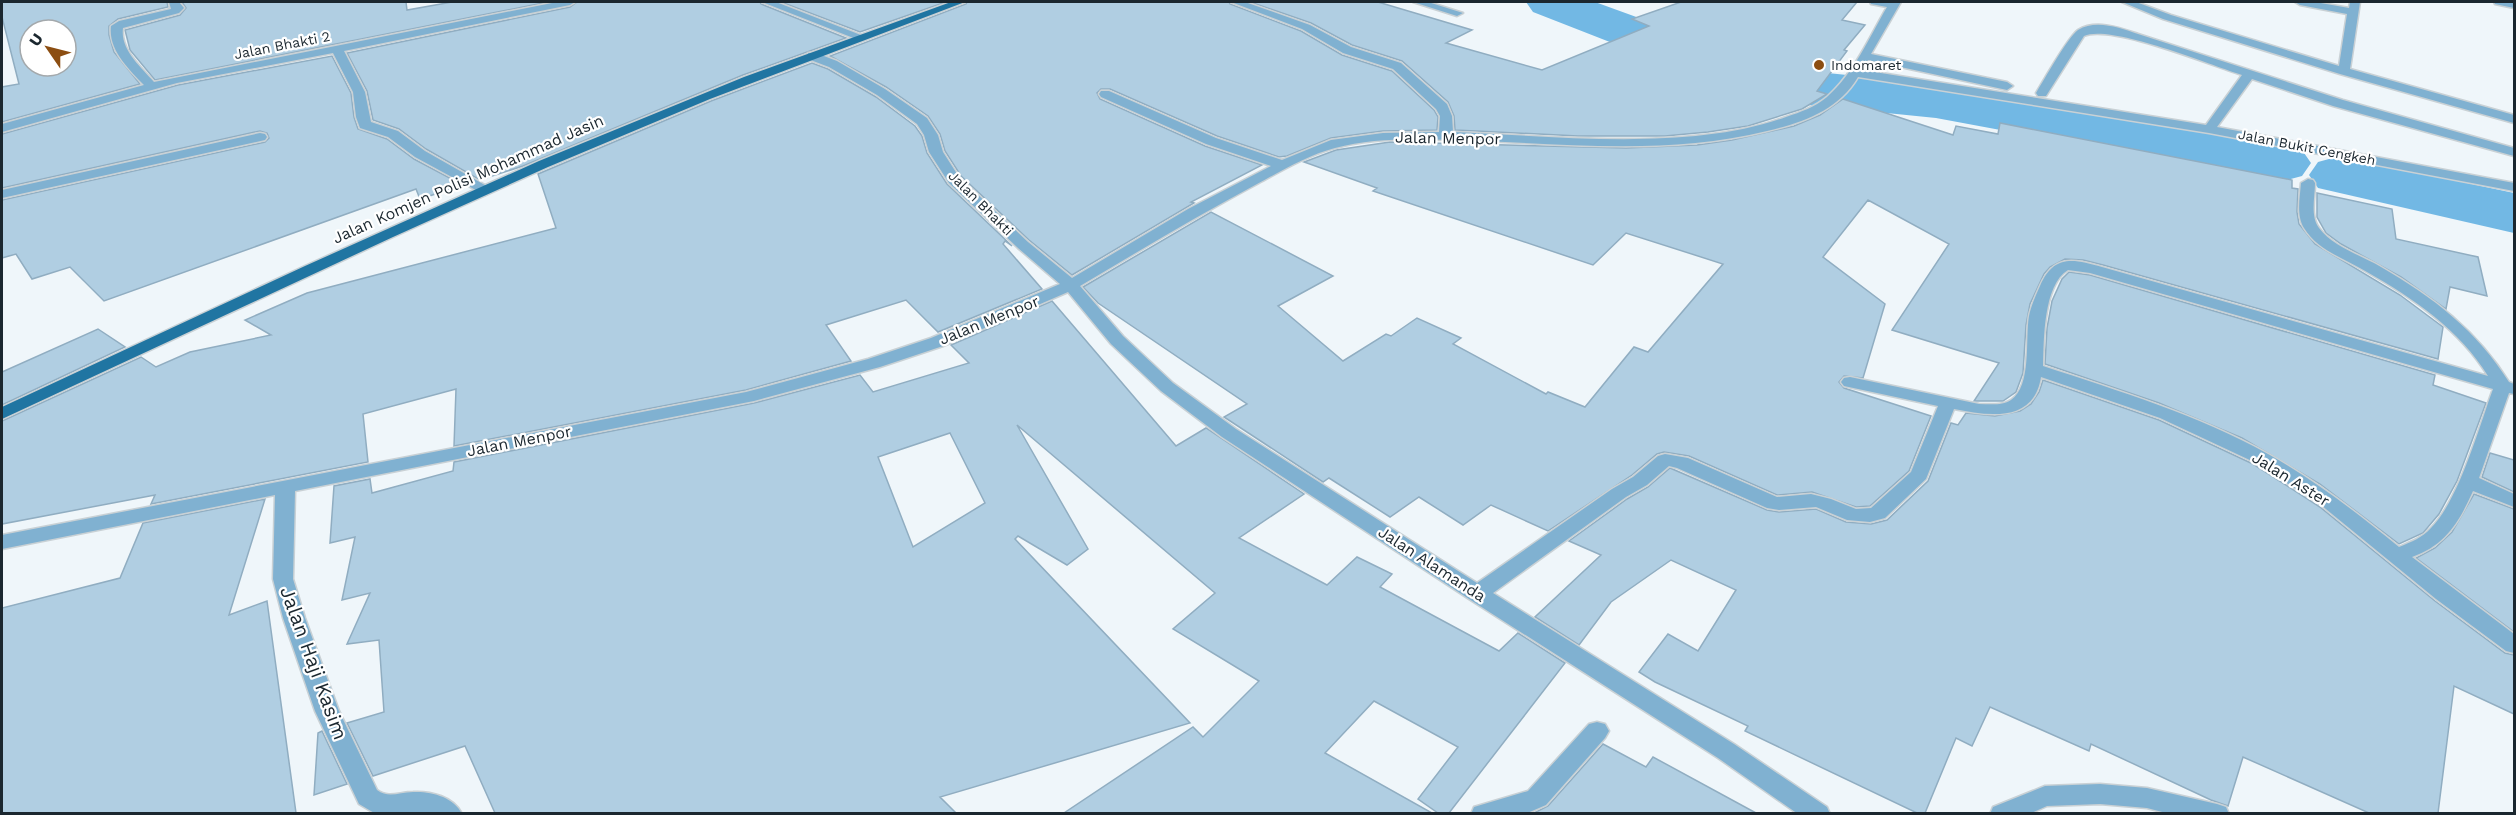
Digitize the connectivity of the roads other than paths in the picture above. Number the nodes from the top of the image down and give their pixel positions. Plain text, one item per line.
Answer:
1 (174, 2) edge
2 (570, 2) edge
3 (767, 2) edge
4 (960, 2) edge
5 (1236, 2) edge
6 (1418, 2) edge
7 (1875, 2) edge
8 (2127, 2) edge
9 (2300, 2) edge
10 (2499, 2) edge
11 (1895, 3) edge
12 (2514, 4) edge
13 (2355, 7) edge
14 (1457, 13) dead end
15 (860, 37) junction
16 (337, 49) junction
17 (812, 56) junction
18 (1864, 56) junction
19 (2344, 71) junction
20 (2249, 74) junction
21 (1852, 78) junction
22 (152, 87) junction
23 (2042, 93) junction
24 (1105, 94) dead end
25 (2514, 104) edge
26 (2098, 111) junction
27 (2514, 119) edge
28 (2, 128) edge
29 (2209, 129) junction
30 (1446, 136) junction
31 (260, 137) dead end
32 (2514, 152) edge
33 (1283, 165) junction
34 (2308, 183) dead end
35 (2514, 187) edge
36 (484, 191) junction
37 (2, 194) edge
38 (1071, 285) junction
39 (2035, 369) junction
40 (1851, 382) dead end
41 (2509, 388) edge
42 (1948, 403) junction
43 (2, 414) edge
44 (2468, 481) junction
45 (285, 487) junction
46 (2514, 501) edge
47 (2, 542) edge
48 (2398, 555) junction
49 (1477, 594) junction
50 (2514, 645) edge
51 (1597, 731) dead end
52 (370, 805) edge
53 (450, 813) edge
54 (1482, 813) edge
55 (1818, 813) edge
56 (2002, 813) edge
57 (2217, 813) edge

1 - 22 street
2 - 16 street, Jalan Bhakti 2
3 - 15 street
4 - 15 main road, Jalan Komjen Polisi Mohammad Jasin
5 - 30 street
6 - 14 street
7 - 11 street
8 - 19 street
9 - 13 street
10 - 12 street
11 - 18 street, Jalan Menpor
13 - 19 street
15 - 17 main road, Jalan Komjen Polisi Mohammad Jasin
16 - 22 street, Jalan Bhakti 2
16 - 36 street
17 - 36 main road, Jalan Komjen Polisi Mohammad Jasin
17 - 38 street, Jalan Bhakti
18 - 21 street, Jalan Menpor
18 - 23 street, Jalan Bukit Cengkeh
19 - 27 street
20 - 23 street
20 - 29 street
20 - 32 street
21 - 26 street, Jalan Bukit Cengkeh
21 - 30 street, Jalan Menpor
22 - 28 street, Jalan Bhakti 2
23 - 26 street, Jalan Bukit Cengkeh
24 - 33 street
25 - 27 street
26 - 29 street, Jalan Bukit Cengkeh
29 - 35 street, Jalan Bukit Cengkeh
30 - 33 street, Jalan Menpor
31 - 37 street
33 - 38 street, Jalan Menpor
34 - 41 street
36 - 43 main road, Jalan Komjen Polisi Mohammad Jasin
38 - 45 street, Jalan Menpor
38 - 49 street, Jalan Alamanda
39 - 41 street
39 - 42 street
39 - 48 street, Jalan Aster
40 - 42 street
41 - 44 street
42 - 49 street
44 - 46 street
44 - 48 street
45 - 47 street, Jalan Menpor
45 - 52 street, Jalan Haji Kasim
48 - 50 street, Jalan Aster
49 - 55 street, Jalan Alamanda
51 - 54 street
52 - 53 street
56 - 57 street

